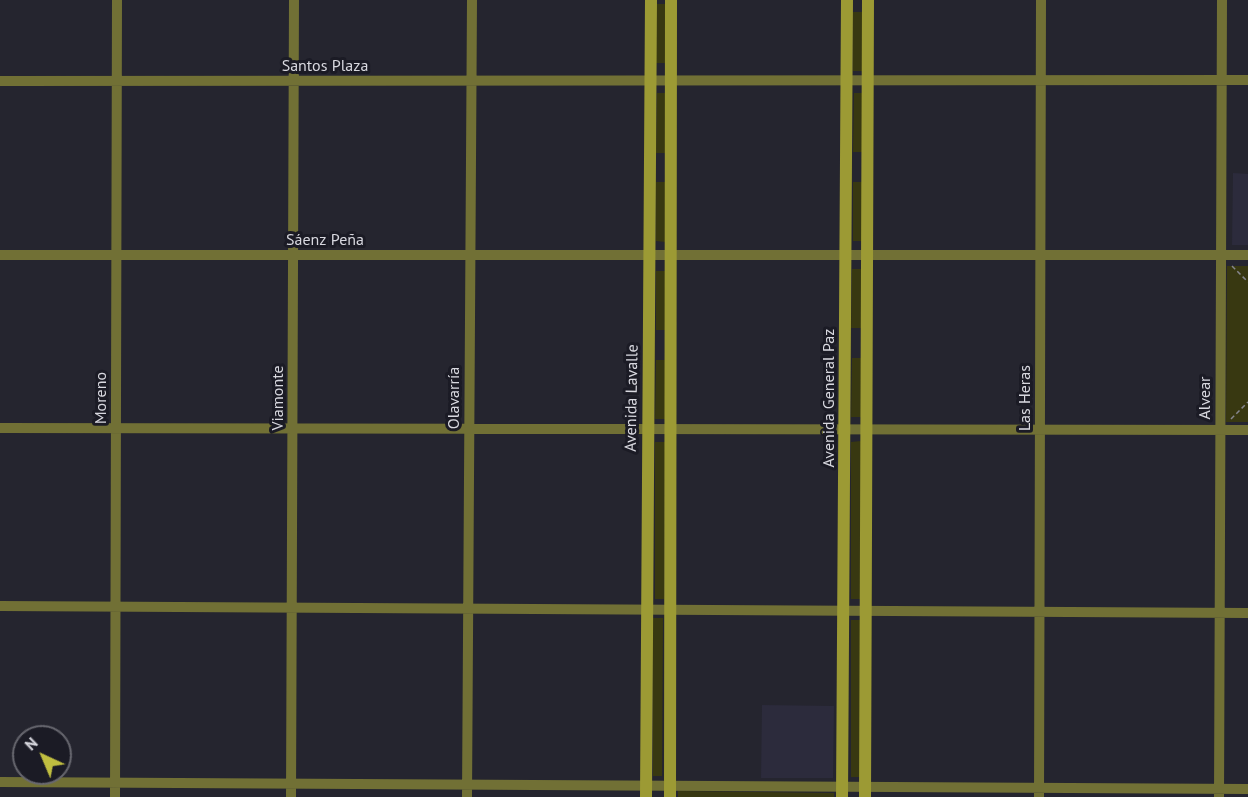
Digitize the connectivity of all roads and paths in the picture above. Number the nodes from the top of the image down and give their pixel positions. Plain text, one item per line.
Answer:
1 (117, 0) edge
2 (294, 0) edge
3 (472, 0) edge
4 (651, 0) edge
5 (671, 0) edge
6 (847, 0) edge
7 (868, 0) edge
8 (1041, 0) edge
9 (1222, 0) edge
10 (848, 80) junction
11 (868, 80) junction
12 (1041, 80) junction
13 (1222, 80) junction
14 (1248, 80) edge
15 (0, 81) edge
16 (117, 81) junction
17 (294, 81) junction
18 (471, 81) junction
19 (651, 81) junction
20 (671, 81) junction
21 (0, 255) edge
22 (116, 255) junction
23 (293, 255) junction
24 (470, 255) junction
25 (651, 255) junction
26 (671, 255) junction
27 (846, 255) junction
28 (867, 255) junction
29 (1040, 255) junction
30 (1221, 255) junction
31 (1248, 255) edge
32 (1248, 282) edge
33 (1248, 402) edge
34 (0, 428) edge
35 (116, 428) junction
36 (670, 428) junction
37 (293, 429) junction
38 (469, 429) junction
39 (846, 429) junction
40 (866, 429) junction
41 (1040, 429) junction
42 (648, 430) junction
43 (1220, 430) junction
44 (1248, 430) edge
45 (0, 606) edge
46 (115, 606) junction
47 (291, 607) junction
48 (468, 608) junction
49 (647, 609) junction
50 (670, 610) junction
51 (844, 611) junction
52 (866, 611) junction
53 (1039, 612) junction
54 (1219, 613) junction
55 (1248, 613) edge
56 (0, 782) edge
57 (115, 783) junction
58 (291, 784) junction
59 (466, 785) junction
60 (1248, 789) edge
61 (646, 791) edge
62 (670, 791) edge
63 (842, 792) edge
64 (865, 792) edge
65 (1039, 792) edge
66 (1218, 793) edge
67 (115, 797) edge
68 (291, 797) edge
69 (466, 797) edge

1 - 16 street, Moreno
2 - 17 street, Viamonte
3 - 18 street, Olavarría
4 - 19 street, Avenida Lavalle
5 - 20 street
6 - 10 street, Avenida General Paz
7 - 11 street
8 - 12 street, Las Heras
9 - 13 street, Alvear
10 - 11 street, Santos Plaza
10 - 20 street, Santos Plaza
10 - 27 street, Avenida General Paz
11 - 12 street, Santos Plaza
11 - 28 street
12 - 13 street, Santos Plaza
12 - 29 street, Las Heras
13 - 14 street, Santos Plaza
13 - 30 street, Alvear
15 - 16 street, Santos Plaza
16 - 17 street, Santos Plaza
16 - 22 street, Moreno
17 - 18 street, Santos Plaza
17 - 23 street, Viamonte
18 - 19 street, Santos Plaza
18 - 24 street, Olavarría
19 - 20 street, Santos Plaza
19 - 25 street, Avenida Lavalle
20 - 26 street
21 - 22 street, Sáenz Peña
22 - 23 street, Sáenz Peña
22 - 35 street, Moreno
23 - 24 street, Sáenz Peña
23 - 37 street, Viamonte
24 - 25 street, Sáenz Peña
24 - 38 street, Olavarría
25 - 26 street, Sáenz Peña
25 - 42 street, Avenida Lavalle
26 - 27 street, Sáenz Peña
26 - 36 street
27 - 28 street, Sáenz Peña
27 - 39 street, Avenida General Paz
28 - 29 street, Sáenz Peña
28 - 40 street
29 - 30 street, Sáenz Peña
29 - 41 street, Las Heras
30 - 31 street, Sáenz Peña
30 - 32 path
30 - 43 street, Alvear
33 - 43 path
34 - 35 street
35 - 37 street
35 - 46 street, Moreno
36 - 39 street
36 - 42 street
36 - 50 street
37 - 38 street
37 - 47 street, Viamonte
38 - 42 street
38 - 48 street, Olavarría
39 - 40 street
39 - 51 street, Avenida General Paz
40 - 41 street
40 - 52 street
41 - 43 street
41 - 53 street, Las Heras
42 - 49 street, Avenida Lavalle
43 - 44 street
43 - 54 street, Alvear
45 - 46 street
46 - 47 street
46 - 57 street, Moreno
47 - 48 street
47 - 58 street, Viamonte
48 - 49 street
48 - 59 street, Olavarría
49 - 50 street
49 - 61 street, Avenida Lavalle
50 - 51 street
50 - 62 street
51 - 52 street
51 - 63 street, Avenida General Paz
52 - 53 street
52 - 64 street
53 - 54 street
53 - 65 street, Las Heras
54 - 55 street
54 - 66 street, Alvear
56 - 57 street
57 - 58 street
57 - 67 street, Moreno
58 - 59 street
58 - 68 street, Viamonte
59 - 61 street
59 - 69 street, Olavarría
60 - 66 street
61 - 62 street
62 - 63 street
63 - 64 street
64 - 65 street
65 - 66 street

